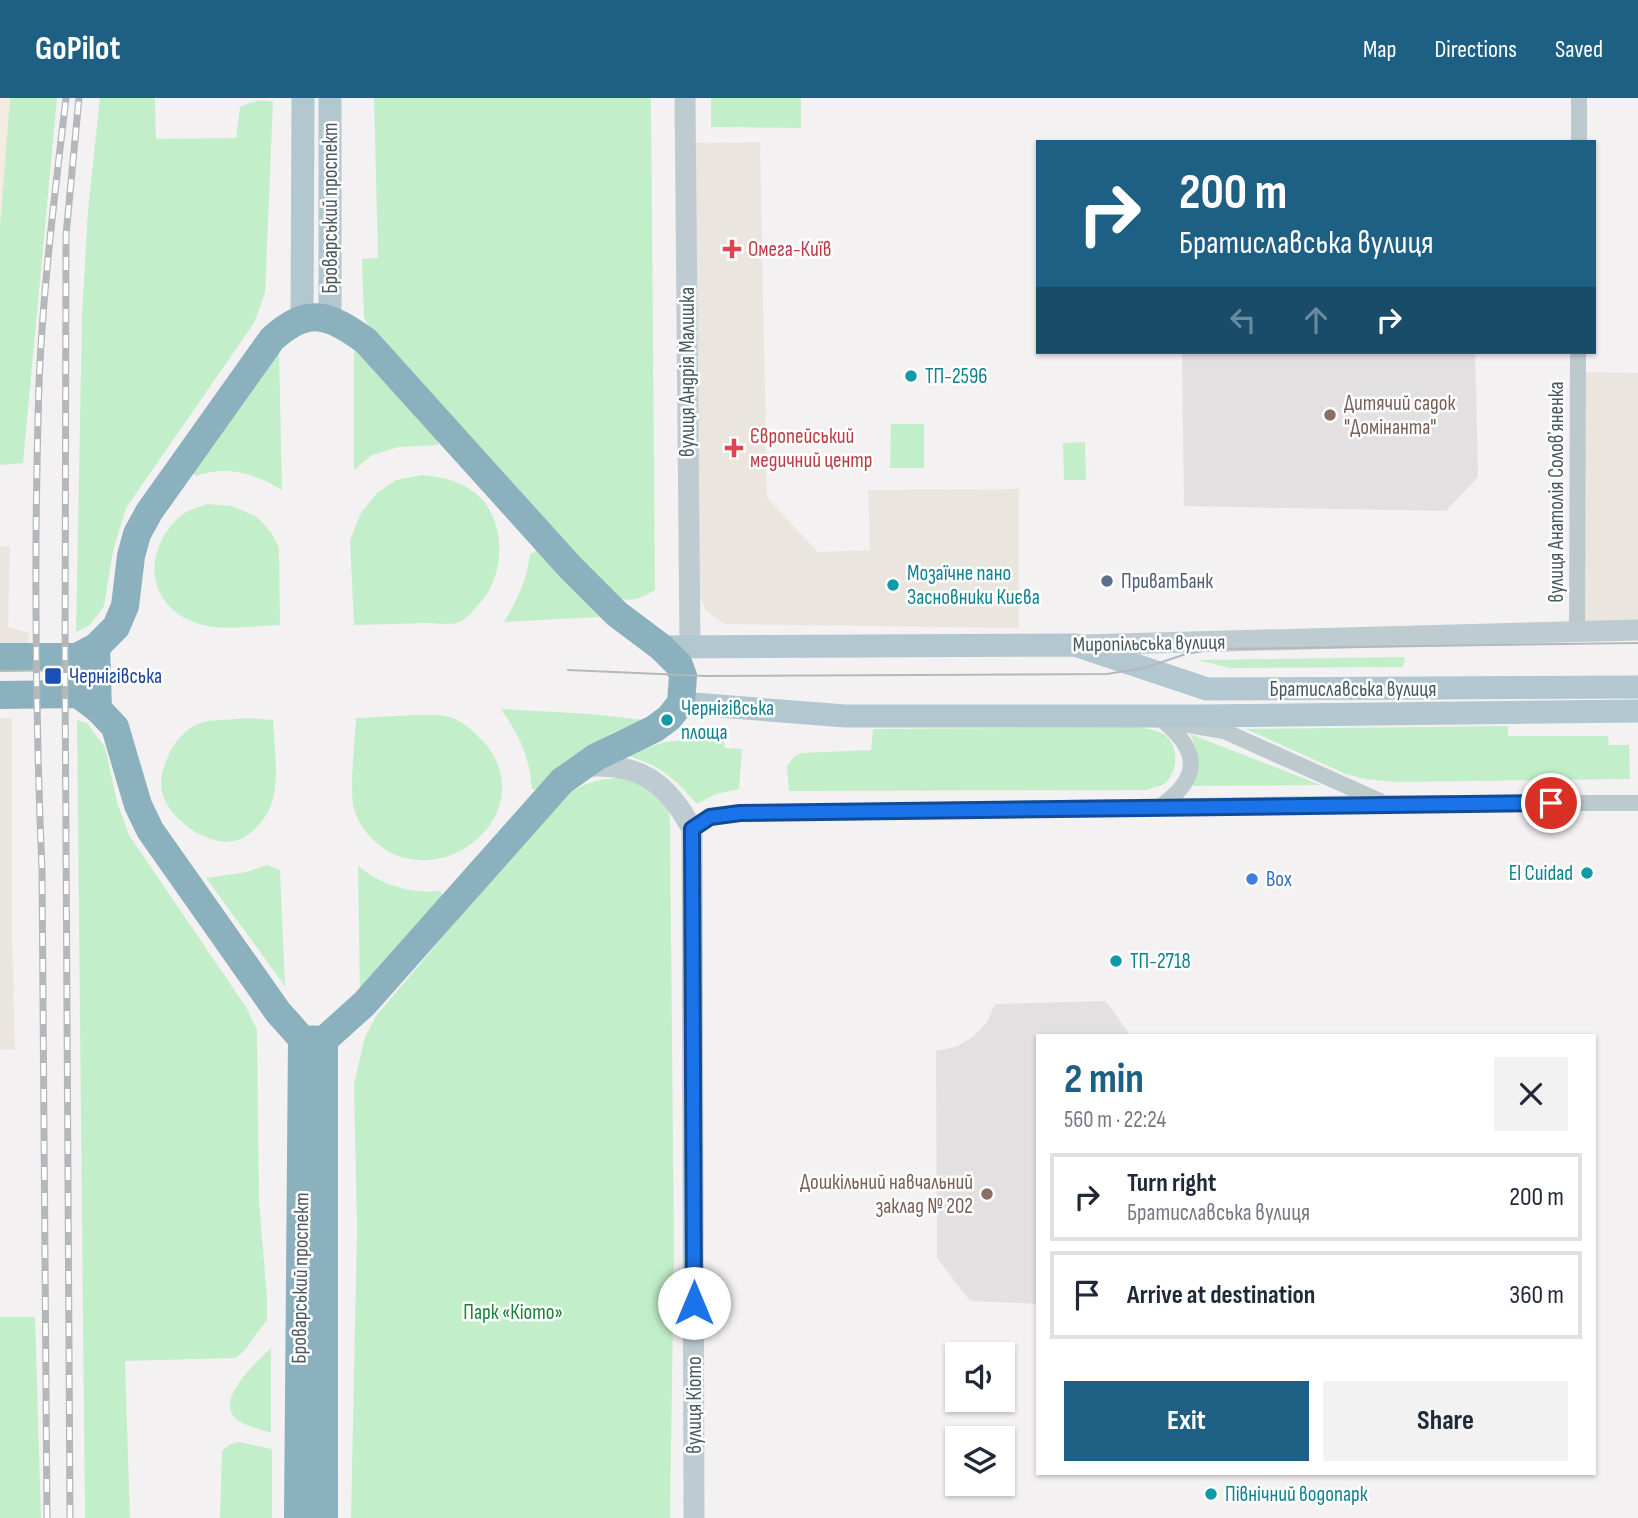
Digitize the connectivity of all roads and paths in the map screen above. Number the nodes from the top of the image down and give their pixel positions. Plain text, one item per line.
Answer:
1 (303, 98) edge
2 (330, 98) edge
3 (685, 98) edge
4 (1579, 98) edge
5 (1579, 140) edge
6 (316, 317) junction
7 (1578, 354) edge
8 (1638, 630) edge
9 (1577, 631) junction
10 (1075, 645) junction
11 (690, 646) junction
12 (661, 647) junction
13 (86, 652) junction
14 (0, 657) edge
15 (1195, 687) junction
16 (1638, 687) edge
17 (0, 695) edge
18 (88, 702) junction
19 (681, 703) junction
20 (1638, 711) edge
21 (1171, 722) junction
22 (580, 768) junction
23 (1386, 803) junction
24 (1638, 803) edge
25 (1158, 808) junction
26 (692, 829) junction
27 (313, 1039) junction
28 (299, 1518) edge
29 (324, 1518) edge
30 (694, 1518) edge

1 - 6 main road, Броварський проспект
2 - 6 main road, Броварський проспект
3 - 11 street, вулиця Андрія Малишка
4 - 5 street
6 - 12 highway
6 - 13 highway
7 - 9 street, вулиця Анатолія Соловʼяненка
8 - 9 street, Миропільська вулиця
9 - 10 street, Миропільська вулиця
10 - 11 main road, Миропільська вулиця
10 - 15 main road, Братиславська вулиця
11 - 12 main road, Миропільська вулиця
12 - 19 highway
13 - 14 highway
13 - 18 highway
15 - 16 main road, Братиславська вулиця
15 - 21 main road
17 - 18 highway
18 - 27 highway
19 - 21 main road, Братиславська вулиця
19 - 22 highway
20 - 21 main road, Братиславська вулиця
21 - 23 street, Братиславська вулиця
21 - 25 street
22 - 26 street
22 - 27 highway
23 - 24 street, Братиславська вулиця
23 - 25 street, Братиславська вулиця
25 - 26 street, Братиславська вулиця
26 - 30 street, вулиця Кіото
27 - 28 highway, Броварський проспект
27 - 29 highway, Броварський проспект

